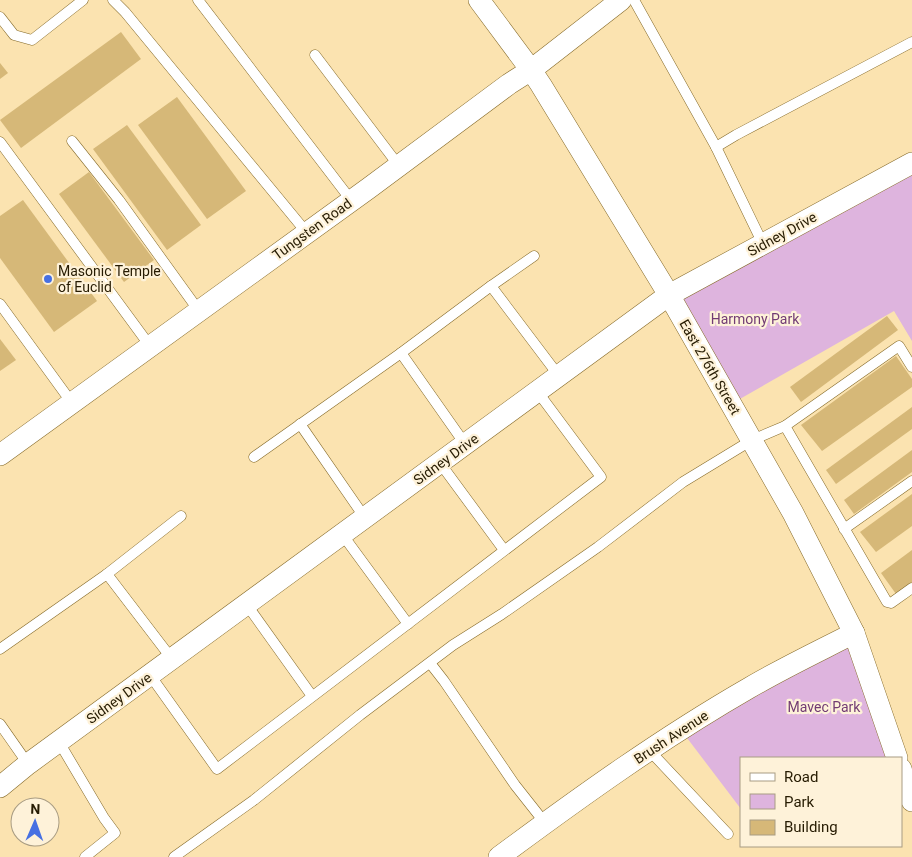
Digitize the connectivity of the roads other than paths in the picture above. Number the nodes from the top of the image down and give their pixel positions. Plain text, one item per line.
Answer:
1 (83, 0) edge
2 (112, 0) edge
3 (198, 0) edge
4 (479, 0) edge
5 (621, 0) edge
6 (634, 0) edge
7 (0, 17) edge
8 (912, 42) edge
9 (315, 55) dead end
10 (531, 70) junction
11 (72, 141) dead end
12 (0, 142) edge
13 (716, 147) junction
14 (912, 163) edge
15 (399, 166) junction
16 (351, 200) junction
17 (307, 233) junction
18 (763, 244) junction
19 (534, 256) dead end
20 (491, 286) junction
21 (669, 295) junction
22 (0, 304) edge
23 (199, 311) junction
24 (150, 346) junction
25 (401, 352) junction
26 (912, 367) edge
27 (558, 376) junction
28 (537, 391) junction
29 (72, 403) junction
30 (300, 424) junction
31 (785, 426) junction
32 (752, 440) junction
33 (465, 444) junction
34 (0, 455) edge
35 (254, 458) dead end
36 (440, 463) junction
37 (912, 481) edge
38 (181, 516) dead end
39 (365, 518) junction
40 (844, 529) junction
41 (342, 534) junction
42 (504, 550) junction
43 (107, 574) junction
44 (912, 588) edge
45 (247, 605) junction
46 (408, 624) junction
47 (854, 633) junction
48 (0, 649) edge
49 (172, 659) junction
50 (430, 663) junction
51 (150, 676) junction
52 (312, 696) junction
53 (0, 724) edge
54 (59, 742) junction
55 (649, 750) junction
56 (897, 757) edge
57 (28, 764) junction
58 (902, 772) edge
59 (0, 786) edge
60 (912, 801) edge
61 (545, 823) junction
62 (728, 834) dead end
63 (85, 857) edge
64 (174, 857) edge
65 (500, 857) edge

1 - 7 lane
2 - 17 lane
3 - 16 lane
4 - 10 street, East 276th Street
5 - 10 street, Tungsten Road
6 - 13 lane
8 - 13 lane
9 - 15 lane
10 - 15 street, Tungsten Road
10 - 21 street, East 276th Street
11 - 23 lane
12 - 24 lane
13 - 18 lane
14 - 18 street, Sidney Drive
15 - 16 street, Tungsten Road
16 - 17 street, Tungsten Road
17 - 23 street, Tungsten Road
18 - 21 street, Sidney Drive
19 - 20 lane
20 - 25 lane
20 - 27 lane
21 - 27 street, Sidney Drive
21 - 32 street, East 276th Street
22 - 29 lane
23 - 24 street, Tungsten Road
24 - 29 street, Tungsten Road
25 - 30 lane
25 - 33 lane
26 - 31 lane
27 - 28 street, Sidney Drive
28 - 33 street, Sidney Drive
28 - 42 lane
29 - 34 street, Tungsten Road
30 - 35 lane
30 - 39 lane
31 - 32 lane
31 - 40 lane
32 - 47 street, East 276th Street
32 - 50 lane
33 - 36 street, Sidney Drive
36 - 39 street, Sidney Drive
36 - 42 lane
37 - 40 lane
38 - 43 lane
39 - 41 street, Sidney Drive
40 - 44 lane
41 - 45 street, Sidney Drive
41 - 46 lane
42 - 46 lane
43 - 48 lane
43 - 49 lane
45 - 49 street, Sidney Drive
45 - 52 lane
46 - 52 lane
47 - 55 street, Brush Avenue
47 - 56 street, East 276th Street
49 - 51 street, Sidney Drive
50 - 61 lane
50 - 64 lane
51 - 52 lane
51 - 54 street, Sidney Drive
53 - 57 lane
54 - 57 street, Sidney Drive
54 - 63 lane
55 - 61 street, Brush Avenue
55 - 62 lane
57 - 59 street, Sidney Drive
58 - 60 street
61 - 65 street, Brush Avenue

